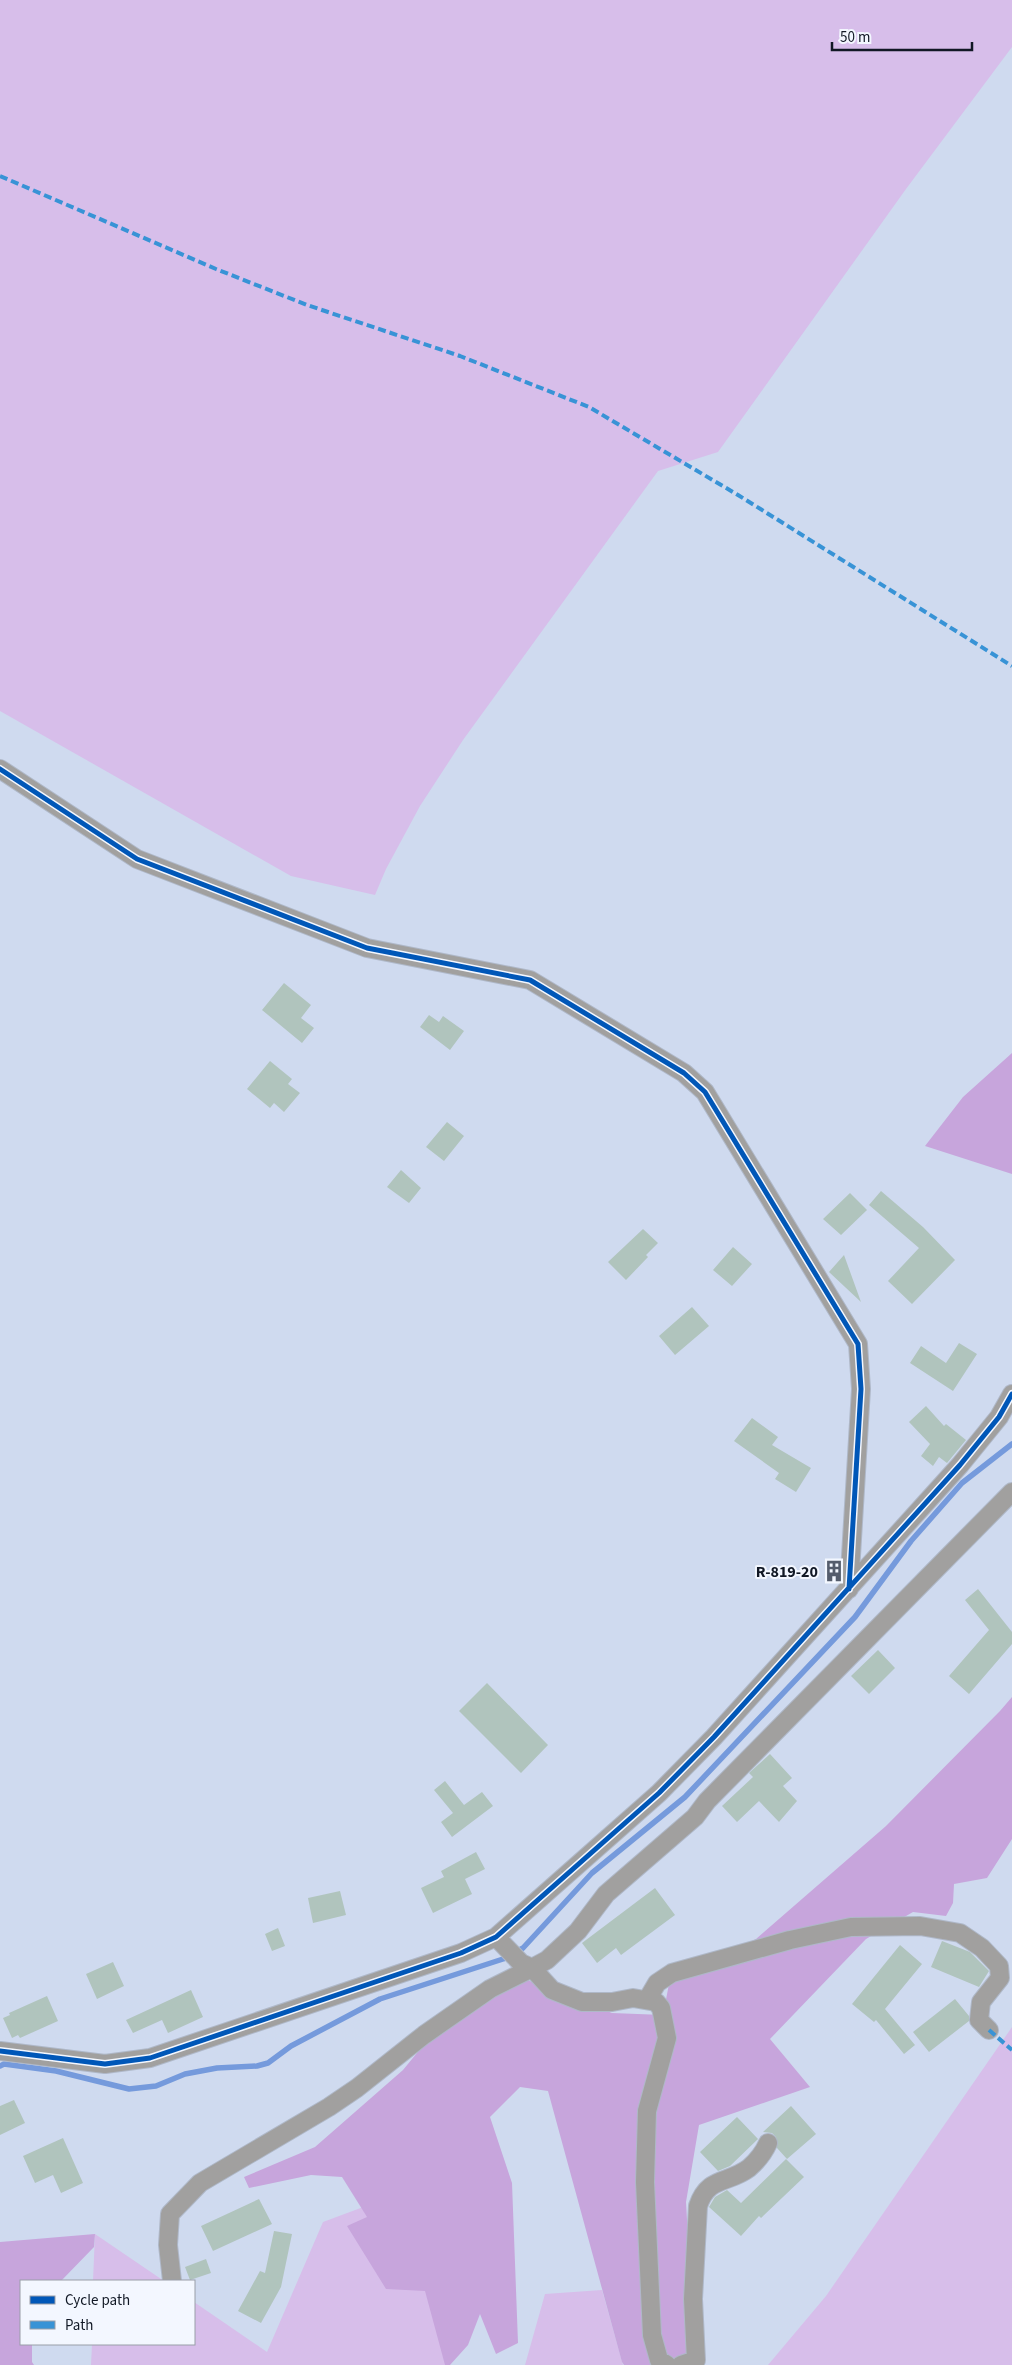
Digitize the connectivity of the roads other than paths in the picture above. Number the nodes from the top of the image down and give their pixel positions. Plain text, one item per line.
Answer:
1 (0, 769) edge
2 (1012, 1394) edge
3 (1012, 1492) edge
4 (849, 1589) junction
5 (496, 1936) junction
6 (532, 1968) junction
7 (647, 2000) junction
8 (989, 2030) dead end
9 (0, 2051) edge
10 (768, 2143) dead end
11 (172, 2280) edge
12 (667, 2365) edge
13 (681, 2365) edge

1 - 4 street
2 - 4 street
3 - 6 street
4 - 5 street
5 - 6 street
5 - 9 street
6 - 7 street
6 - 11 street
7 - 8 street
7 - 12 street
10 - 13 street

